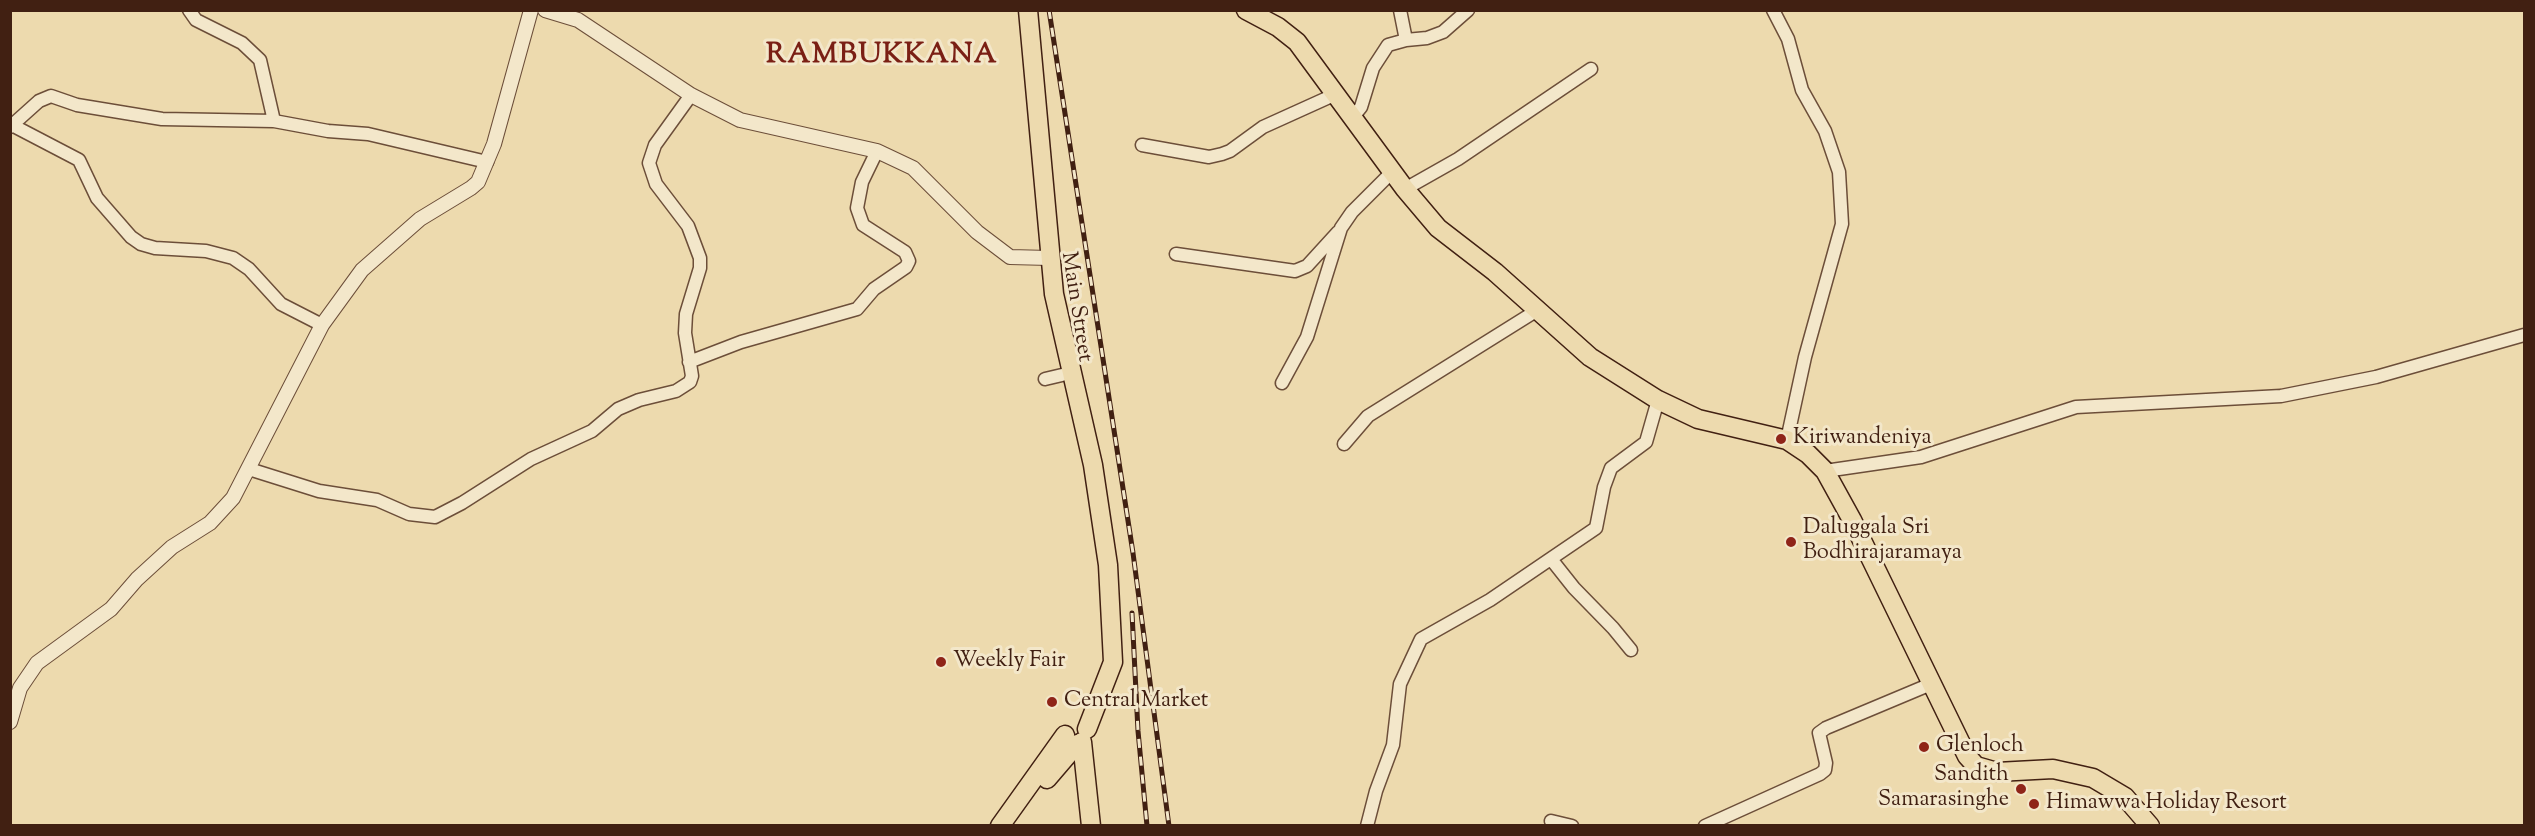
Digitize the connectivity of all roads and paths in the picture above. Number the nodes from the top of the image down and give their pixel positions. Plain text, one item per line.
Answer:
1 (189, 10) edge
2 (531, 10) edge
3 (545, 10) edge
4 (1015, 10) edge
5 (1028, 10) edge
6 (1246, 10) edge
7 (1400, 10) edge
8 (1468, 10) edge
9 (1773, 10) edge
10 (1406, 40) junction
11 (1591, 69) dead end
12 (1336, 94) junction
13 (691, 95) junction
14 (1353, 117) junction
15 (274, 121) junction
16 (11, 125) edge
17 (1142, 145) dead end
18 (877, 151) junction
19 (488, 162) junction
20 (1393, 171) junction
21 (1405, 189) junction
22 (1341, 228) junction
23 (1176, 254) dead end
24 (1046, 258) junction
25 (1536, 311) junction
26 (322, 325) junction
27 (2524, 335) edge
28 (689, 362) junction
29 (1282, 383) dead end
30 (1658, 400) junction
31 (1787, 440) junction
32 (1344, 444) dead end
33 (249, 469) junction
34 (1825, 471) junction
35 (1551, 559) junction
36 (1109, 607) junction
37 (1631, 650) dead end
38 (1931, 684) junction
39 (10, 722) edge
40 (1077, 734) junction
41 (1551, 821) dead end
42 (1000, 825) edge
43 (1009, 825) edge
44 (1091, 825) edge
45 (1367, 825) edge
46 (1572, 825) edge
47 (1705, 825) edge
48 (2150, 825) edge

1 - 15 street
2 - 19 street
3 - 13 street
4 - 24 main road, Main Street
5 - 24 main road, Main Street
6 - 12 main road
7 - 10 street
8 - 10 street
9 - 31 street
10 - 14 street
11 - 21 street
12 - 14 main road
12 - 17 street
13 - 18 street
13 - 28 street
14 - 20 main road
15 - 16 street
15 - 19 street
16 - 26 street
18 - 24 street
18 - 28 street
19 - 26 street
20 - 21 main road
20 - 22 street
21 - 25 main road
22 - 23 street
22 - 29 street
24 - 36 main road, Main Street
24 - 36 main road, Main Street
25 - 30 main road
25 - 32 street
26 - 33 street
27 - 34 street
28 - 33 street
30 - 31 main road
30 - 35 street
31 - 34 main road
33 - 39 street
34 - 38 main road
35 - 37 street
35 - 45 street
36 - 40 main road, Main Street
38 - 47 street
38 - 48 main road
40 - 42 main road, Main Street
40 - 43 main road, Main Street
40 - 44 main road
41 - 46 street

